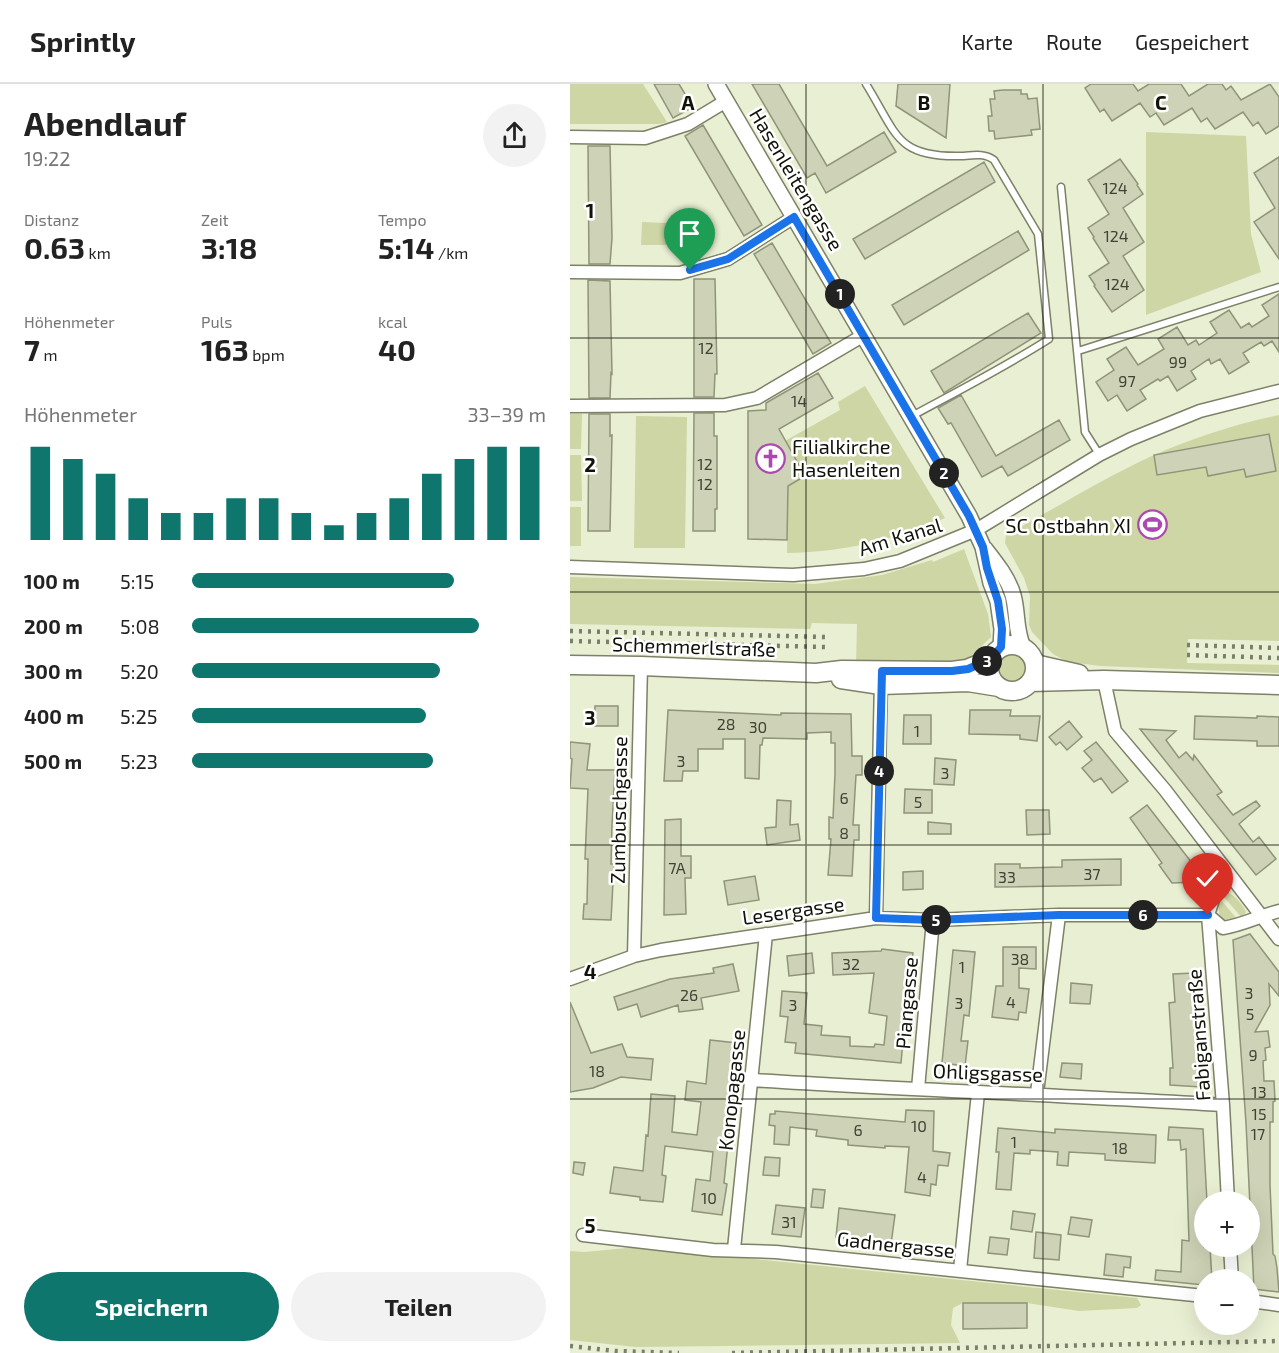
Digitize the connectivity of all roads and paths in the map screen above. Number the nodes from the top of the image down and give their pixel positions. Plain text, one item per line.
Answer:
1 (716, 84) edge
2 (866, 84) edge
3 (726, 101) junction
4 (570, 137) edge
5 (1061, 187) dead end
6 (794, 217) junction
7 (570, 272) edge
8 (1279, 287) edge
9 (864, 335) junction
10 (1078, 351) junction
11 (1279, 390) edge
12 (570, 406) edge
13 (912, 417) junction
14 (1099, 455) junction
15 (976, 530) junction
16 (983, 547) junction
17 (570, 567) edge
18 (1023, 647) junction
19 (996, 653) junction
20 (1035, 664) junction
21 (570, 665) edge
22 (641, 666) junction
23 (881, 678) junction
24 (1104, 680) junction
25 (1030, 682) junction
26 (1279, 685) edge
27 (999, 687) junction
28 (1223, 869) junction
29 (1279, 911) edge
30 (1059, 915) junction
31 (1208, 915) junction
32 (1260, 916) junction
33 (876, 918) junction
34 (933, 920) junction
35 (766, 934) junction
36 (1279, 939) edge
37 (634, 956) junction
38 (570, 979) edge
39 (752, 1080) junction
40 (918, 1089) junction
41 (978, 1093) junction
42 (1037, 1093) junction
43 (1223, 1105) junction
44 (1227, 1191) edge
45 (583, 1235) dead end
46 (734, 1249) junction
47 (960, 1270) junction
48 (1194, 1295) edge
49 (1260, 1302) edge
50 (1279, 1305) edge

1 - 3 street, Hasenleitengasse
2 - 13 lane
3 - 4 street
3 - 6 street, Hasenleitengasse
5 - 10 lane
6 - 7 street
6 - 9 street, Hasenleitengasse
8 - 10 lane
9 - 12 street
9 - 13 street, Hasenleitengasse
10 - 14 lane
11 - 14 street, Am Kanal
13 - 15 street, Hasenleitengasse
14 - 15 street, Am Kanal
15 - 16 street, Hasenleitengasse
15 - 17 street, Am Kanal
16 - 18 street, Hasenleitengasse
16 - 19 street, Hasenleitengasse
18 - 19 main road
18 - 20 main road
19 - 23 main road, Schemmerlstraße
19 - 27 main road
20 - 24 main road
20 - 25 main road
21 - 22 main road, Schemmerlstraße
22 - 23 main road, Schemmerlstraße
22 - 37 street, Zumbuschgasse
23 - 27 main road, Schemmerlstraße
23 - 33 street
24 - 25 main road
24 - 26 main road
24 - 28 street
25 - 27 main road
28 - 31 street, Fabiganstraße
28 - 32 street
29 - 32 street
30 - 31 street, Lesergasse
30 - 34 street, Lesergasse
30 - 42 street
31 - 32 street
31 - 43 street, Fabiganstraße
32 - 36 street
33 - 34 street, Lesergasse
33 - 35 street, Lesergasse
34 - 40 street, Piangasse
35 - 37 street, Lesergasse
35 - 39 street, Konopagasse
37 - 38 street, Lesergasse
39 - 40 street, Ohligsgasse
39 - 46 street, Konopagasse
40 - 41 street, Ohligsgasse
41 - 42 street, Ohligsgasse
41 - 47 street
42 - 43 street, Ohligsgasse
43 - 44 street, Fabiganstraße
45 - 46 street, Gadnergasse
46 - 47 street, Gadnergasse
47 - 48 street, Gadnergasse
49 - 50 street

